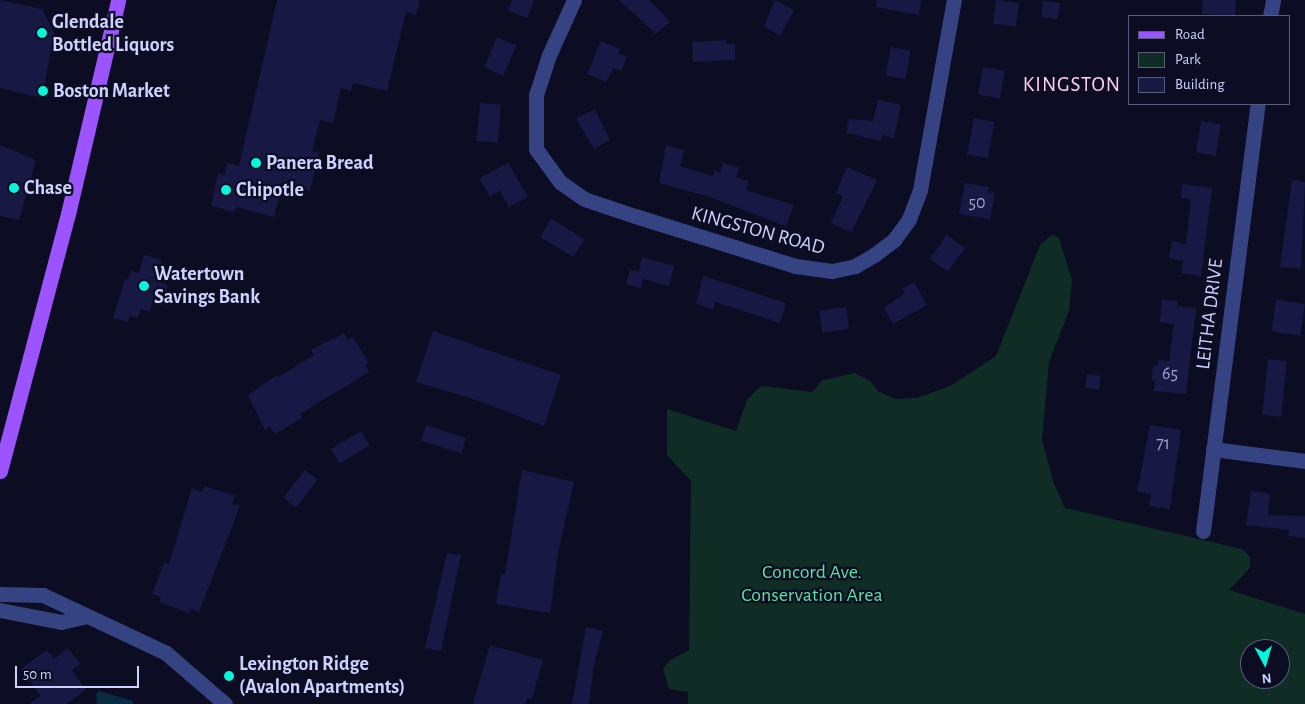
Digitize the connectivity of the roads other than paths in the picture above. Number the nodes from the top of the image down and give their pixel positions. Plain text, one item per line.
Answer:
1 (118, 0) edge
2 (574, 0) edge
3 (954, 0) edge
4 (1273, 0) edge
5 (1270, 15) edge
6 (1258, 105) edge
7 (1213, 449) junction
8 (1305, 461) edge
9 (0, 471) edge
10 (1204, 531) dead end
11 (0, 594) edge
12 (0, 610) edge
13 (86, 616) junction
14 (225, 704) edge

1 - 9 main road
2 - 3 street, KINGSTON ROAD
4 - 5 street
6 - 7 street, LEITHA DRIVE
7 - 8 street
7 - 10 street, LEITHA DRIVE
11 - 13 street
12 - 13 street
13 - 14 street

